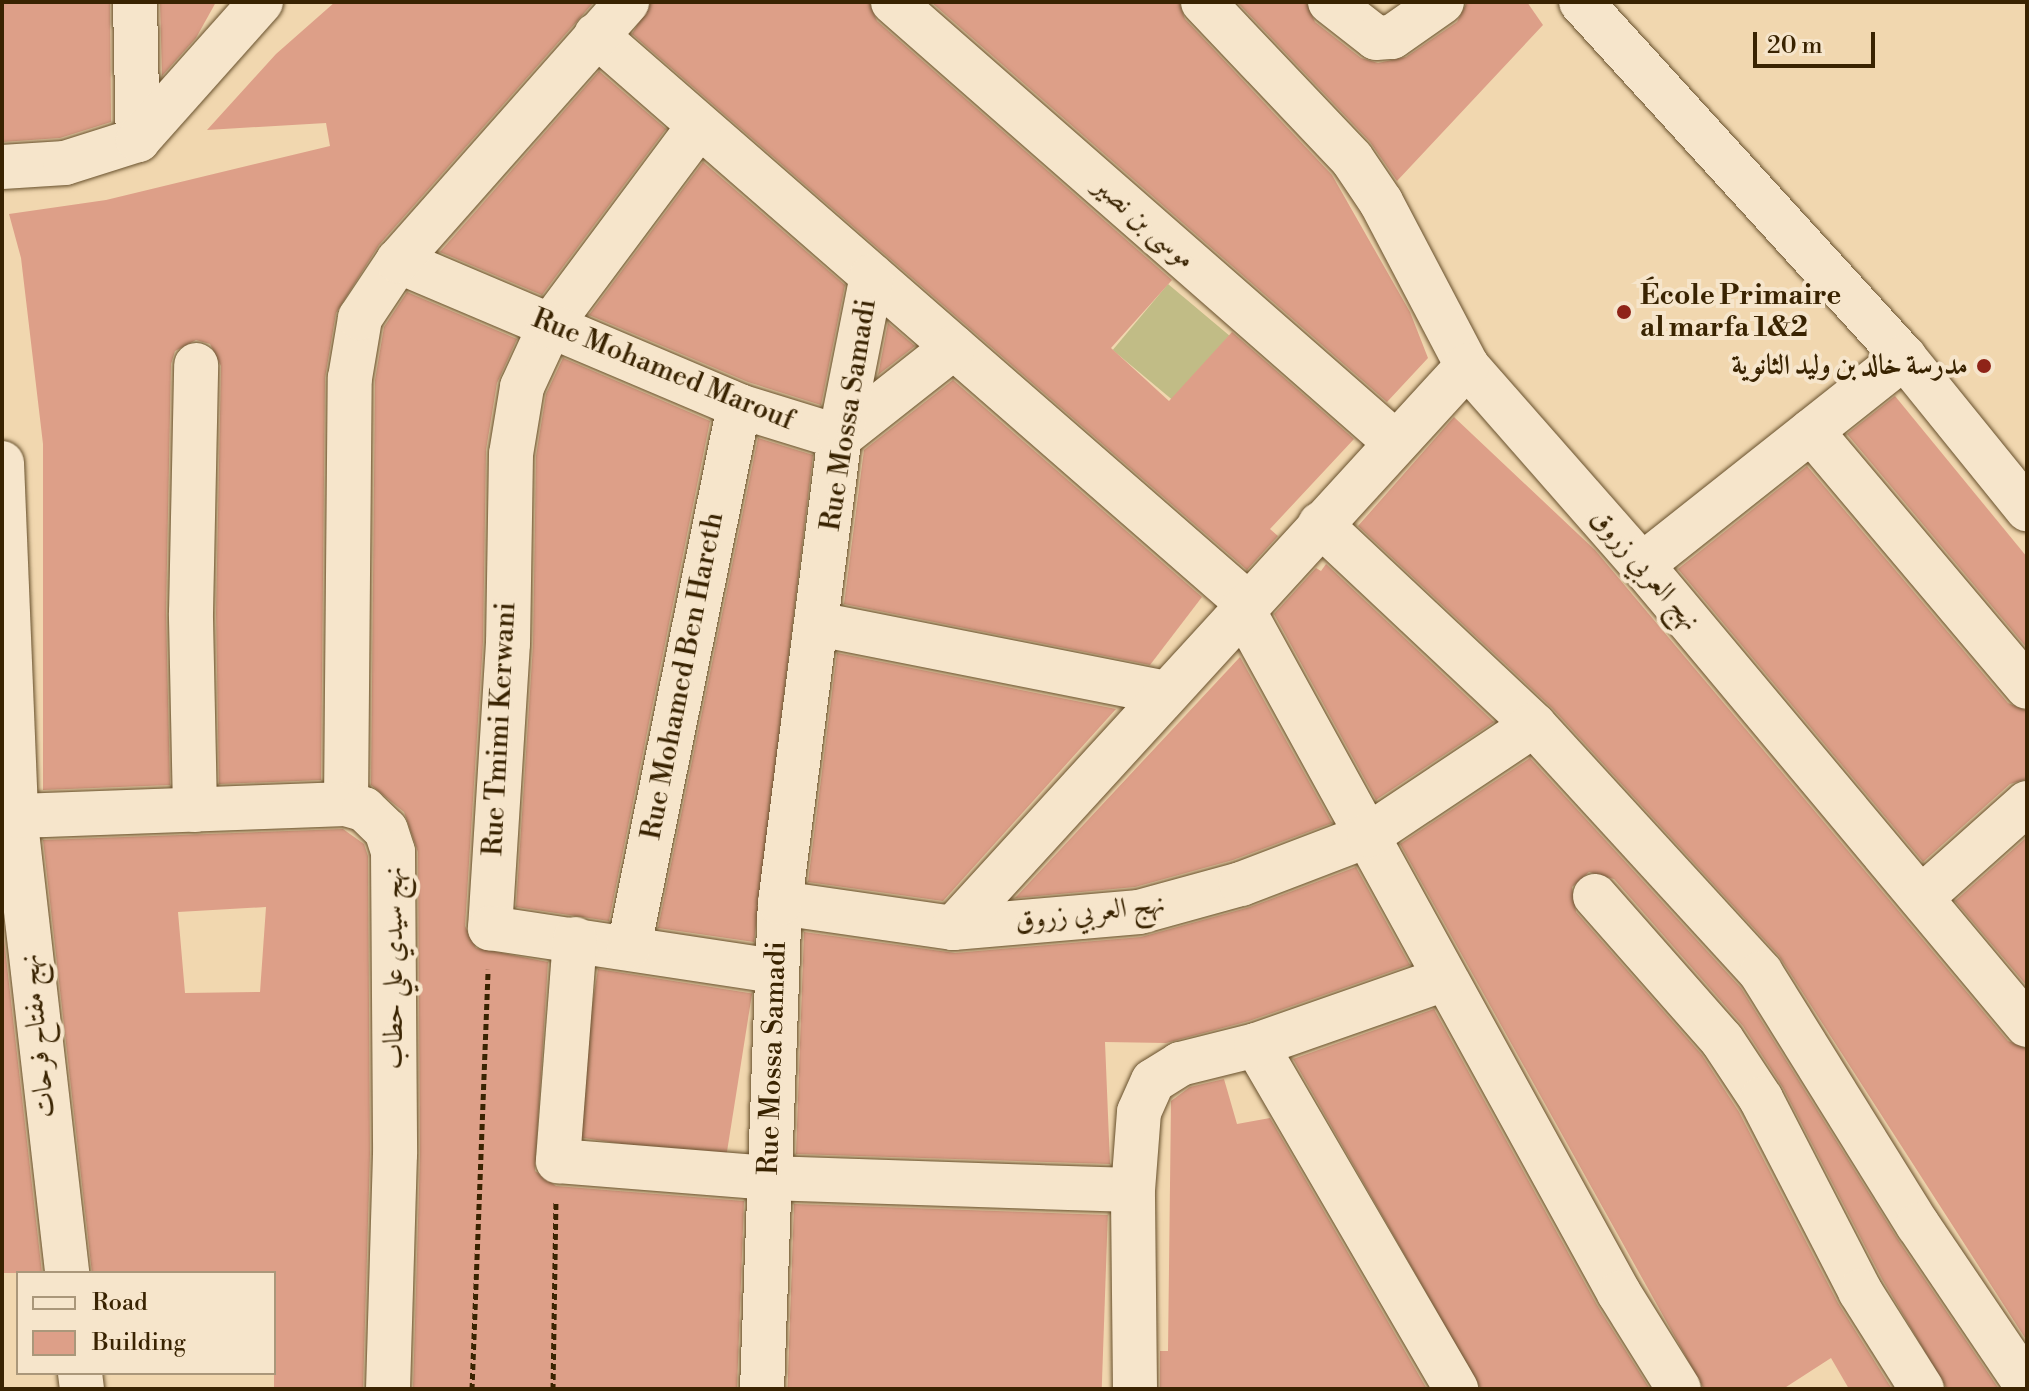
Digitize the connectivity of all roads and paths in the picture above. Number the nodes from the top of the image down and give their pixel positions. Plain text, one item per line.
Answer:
1 (135, 2) edge
2 (261, 2) edge
3 (627, 2) edge
4 (893, 2) edge
5 (1203, 2) edge
6 (1330, 2) edge
7 (1442, 2) edge
8 (1581, 2) edge
9 (596, 35) junction
10 (699, 126) junction
11 (138, 140) junction
12 (2, 167) edge
13 (398, 261) junction
14 (872, 276) junction
15 (550, 326) junction
16 (954, 347) junction
17 (1904, 357) junction
18 (196, 365) dead end
19 (1467, 366) junction
20 (739, 406) junction
21 (1811, 431) junction
22 (840, 437) junction
23 (1396, 443) junction
24 (2, 463) edge
25 (2027, 509) edge
26 (1320, 524) junction
27 (1642, 565) junction
28 (1244, 605) junction
29 (818, 624) junction
30 (2027, 687) edge
31 (9, 690) edge
32 (1165, 693) junction
33 (1534, 725) junction
34 (2027, 803) edge
35 (346, 804) junction
36 (195, 810) junction
37 (12, 827) edge
38 (1369, 835) junction
39 (1595, 896) dead end
40 (1922, 897) junction
41 (780, 903) junction
42 (490, 928) junction
43 (953, 928) junction
44 (575, 939) junction
45 (629, 947) junction
46 (776, 971) junction
47 (1444, 979) junction
48 (2027, 1025) edge
49 (1256, 1045) junction
50 (558, 1161) junction
51 (768, 1178) junction
52 (1133, 1190) junction
53 (67, 1271) edge
54 (2027, 1386) edge
55 (388, 1389) edge
56 (472, 1389) edge
57 (553, 1389) edge
58 (762, 1389) edge
59 (1135, 1389) edge
60 (1456, 1389) edge
61 (1679, 1389) edge
62 (1922, 1389) edge

1 - 11 street
2 - 11 street
3 - 9 street
4 - 23 street, موسى بن نصير
5 - 19 street
6 - 7 street
8 - 17 street
9 - 10 street
9 - 13 street
10 - 14 street
10 - 15 street, Rue Tmimi Kerwani
11 - 12 street
13 - 15 street, Rue Mohamed Marouf
13 - 35 street
14 - 16 street, Rue Mossa Samadi
14 - 22 street, Rue Mossa Samadi
15 - 20 street, Rue Mohamed Marouf
15 - 42 street, Rue Tmimi Kerwani
16 - 22 street
16 - 28 street, Rue Mossa Samadi
17 - 21 street
17 - 25 street
18 - 36 street
19 - 23 street
19 - 27 street, نهج العربي زروق
20 - 22 street, Rue Mohamed Marouf
20 - 45 street, Rue Mohamed Ben Hareth
21 - 27 street
21 - 30 street
22 - 29 street, Rue Mossa Samadi
23 - 26 street
24 - 31 street, نهج مفتاح فرحات
26 - 28 street
26 - 33 street
27 - 40 street, نهج العربي زروق
28 - 32 street
28 - 38 street
29 - 32 street
29 - 41 street, Rue Mossa Samadi
31 - 37 street, نهج مفتاح فرحات
32 - 43 street
33 - 38 street, نهج العربي زروق
33 - 54 street
34 - 40 street
35 - 36 street
35 - 55 street, نهج سيدي علي حطاب
36 - 37 street
37 - 53 street, نهج مفتاح فرحات
38 - 43 street, نهج العربي زروق
38 - 47 street
39 - 62 street
40 - 48 street, نهج العربي زروق
41 - 43 street, نهج العربي زروق
41 - 46 street, Rue Mossa Samadi
42 - 44 street
42 - 56 path
44 - 45 street
44 - 50 street
45 - 46 street
46 - 51 street, Rue Mossa Samadi
47 - 49 street
47 - 61 street
49 - 52 street
49 - 60 street
50 - 51 street
50 - 57 path
51 - 52 street
51 - 58 street, Rue Mossa Samadi
52 - 59 street

